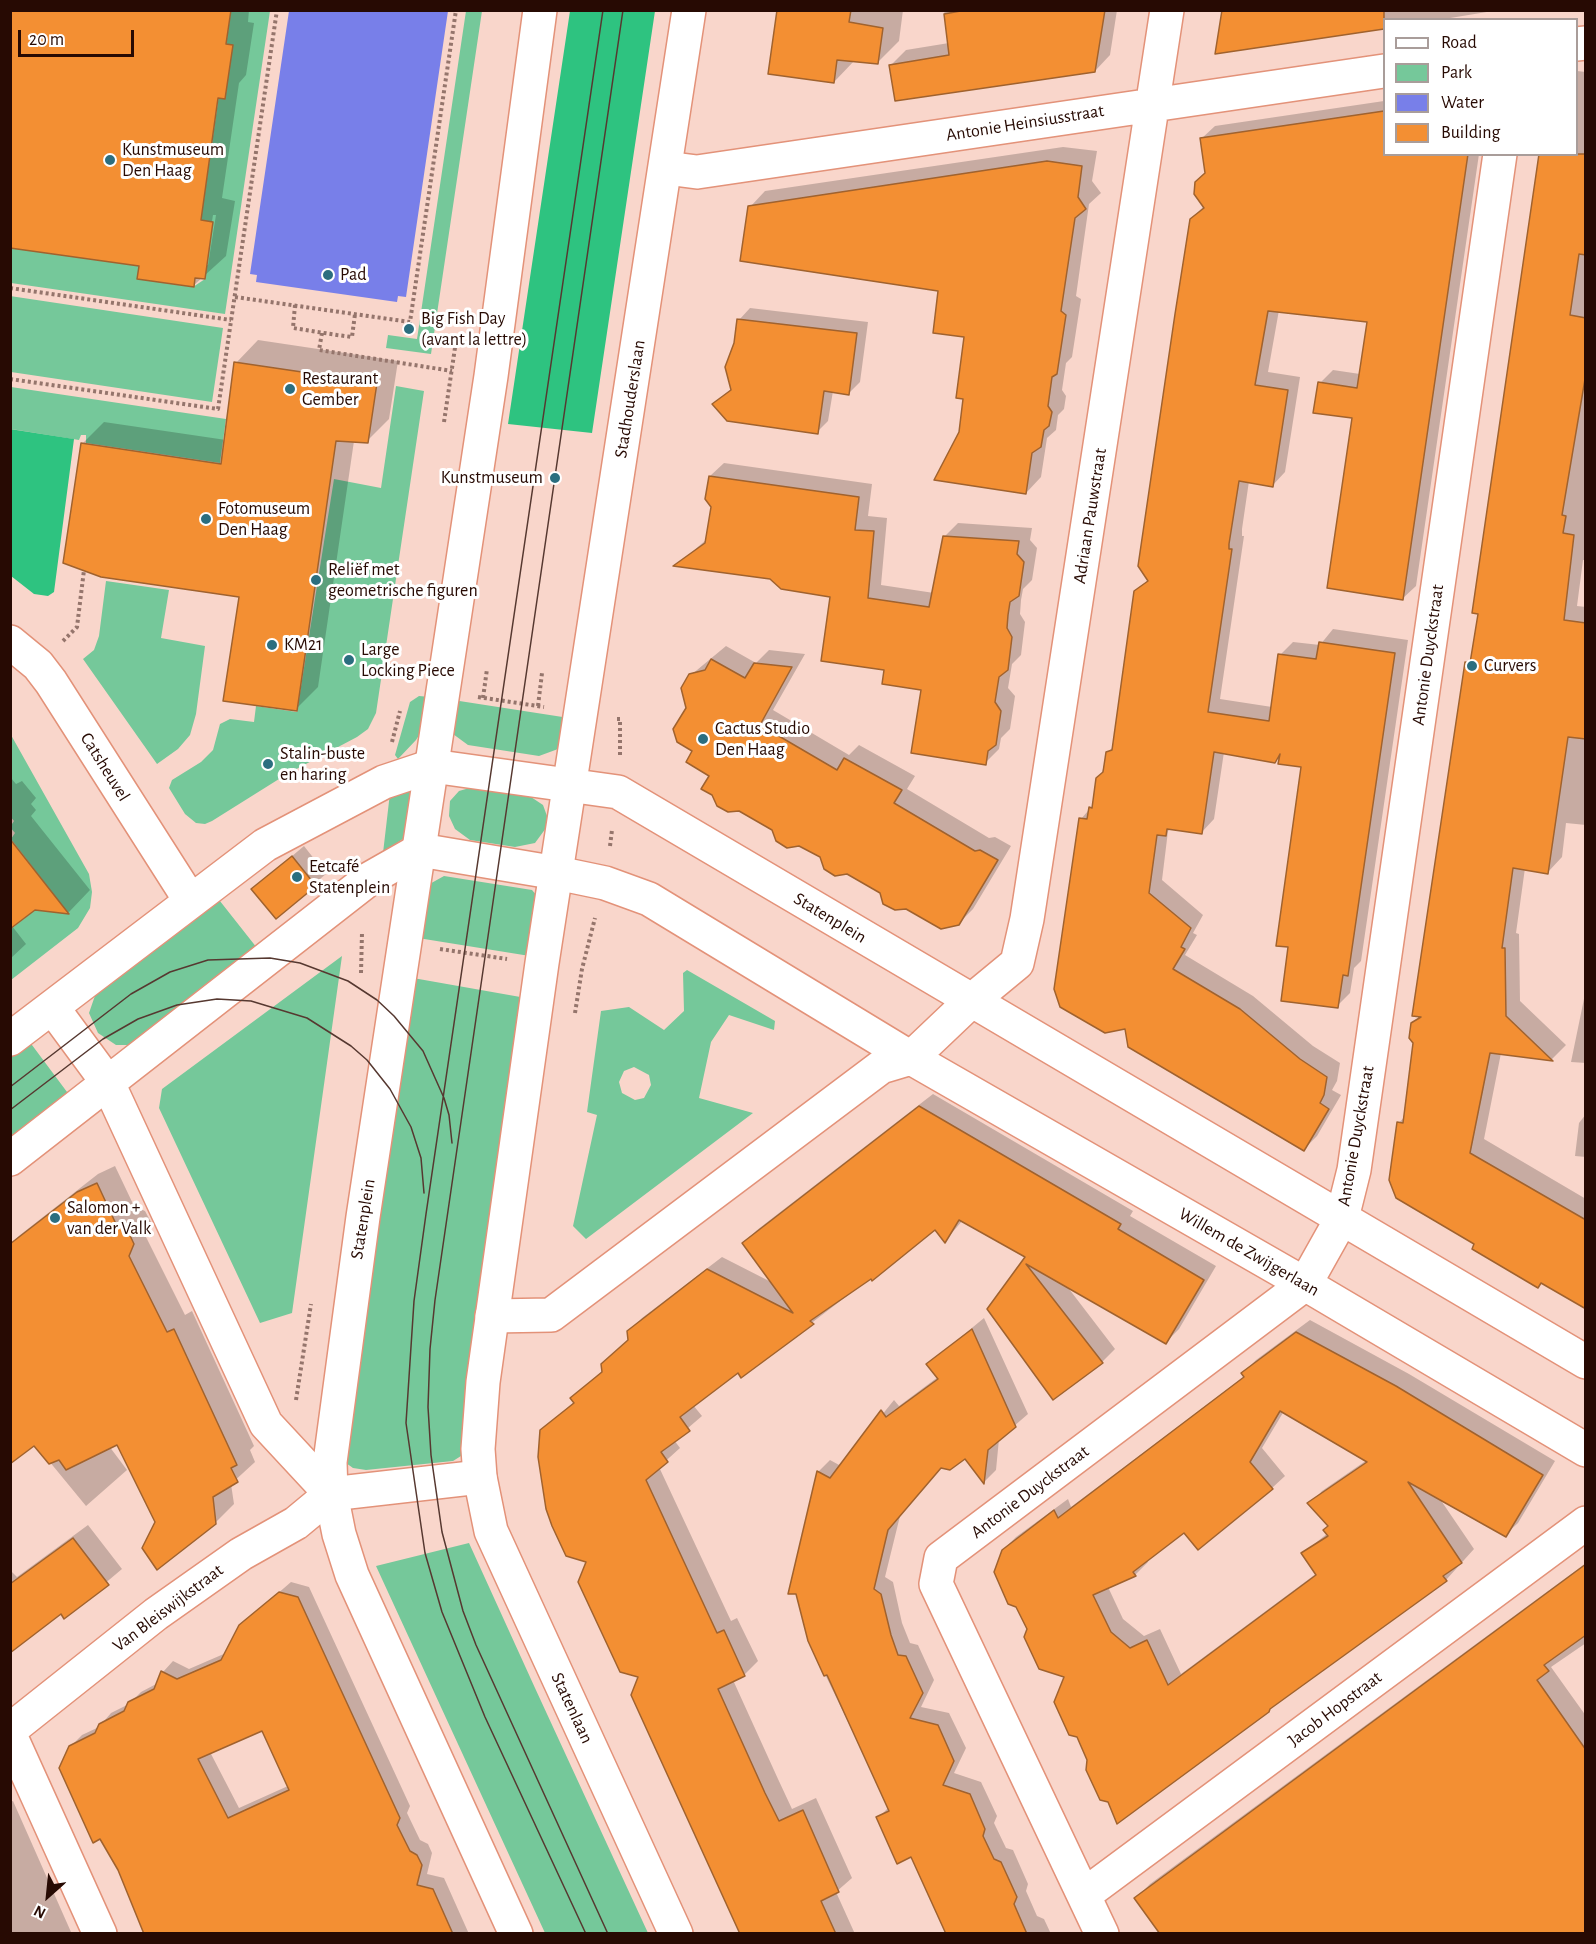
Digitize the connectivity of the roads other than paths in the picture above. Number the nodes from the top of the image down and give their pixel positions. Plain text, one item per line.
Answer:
1 (540, 10) edge
2 (688, 10) edge
3 (1167, 10) edge
4 (1383, 71) edge
5 (1154, 104) junction
6 (1500, 156) edge
7 (666, 168) junction
8 (10, 642) edge
9 (432, 766) junction
10 (570, 787) junction
11 (420, 850) junction
12 (557, 873) junction
13 (190, 900) junction
14 (971, 1001) junction
15 (52, 1007) junction
16 (10, 1039) edge
17 (911, 1058) junction
18 (108, 1083) junction
19 (10, 1159) edge
20 (1341, 1218) junction
21 (1305, 1284) junction
22 (492, 1316) junction
23 (1586, 1362) edge
24 (1586, 1450) edge
25 (480, 1477) junction
26 (331, 1494) junction
27 (1586, 1523) edge
28 (10, 1730) edge
29 (10, 1735) edge
30 (1084, 1895) junction
31 (100, 1934) edge
32 (516, 1934) edge
33 (676, 1934) edge
34 (1102, 1934) edge

1 - 9 street
2 - 7 street, Stadhouderslaan
3 - 5 street, Adriaan Pauwstraat
4 - 5 street, Antonie Heinsiusstraat
5 - 7 street, Antonie Heinsiusstraat
5 - 14 street, Adriaan Pauwstraat
6 - 20 street, Antonie Duyckstraat
7 - 10 street, Stadhouderslaan
8 - 13 street, Catsheuvel
9 - 10 street, Statenplein
9 - 11 street, Statenplein
9 - 13 street, Statenplein
10 - 12 street
10 - 14 street, Statenplein
11 - 12 street
11 - 18 street
11 - 26 street, Statenplein
12 - 17 street
12 - 22 street
13 - 15 street, Statenplein
14 - 17 street
14 - 20 street
15 - 16 street, Statenplein
15 - 18 street
17 - 21 street, Willem de Zwijgerlaan
17 - 22 street
18 - 19 street
18 - 26 street
20 - 21 street, Antonie Duyckstraat
20 - 23 street
21 - 24 street, Willem de Zwijgerlaan
21 - 30 street, Antonie Duyckstraat
22 - 25 street
25 - 26 street
25 - 33 street, Statenlaan
26 - 28 street, Van Bleiswijkstraat
26 - 32 street
27 - 30 street, Jacob Hopstraat
29 - 31 street
30 - 34 street, Antonie Duyckstraat

